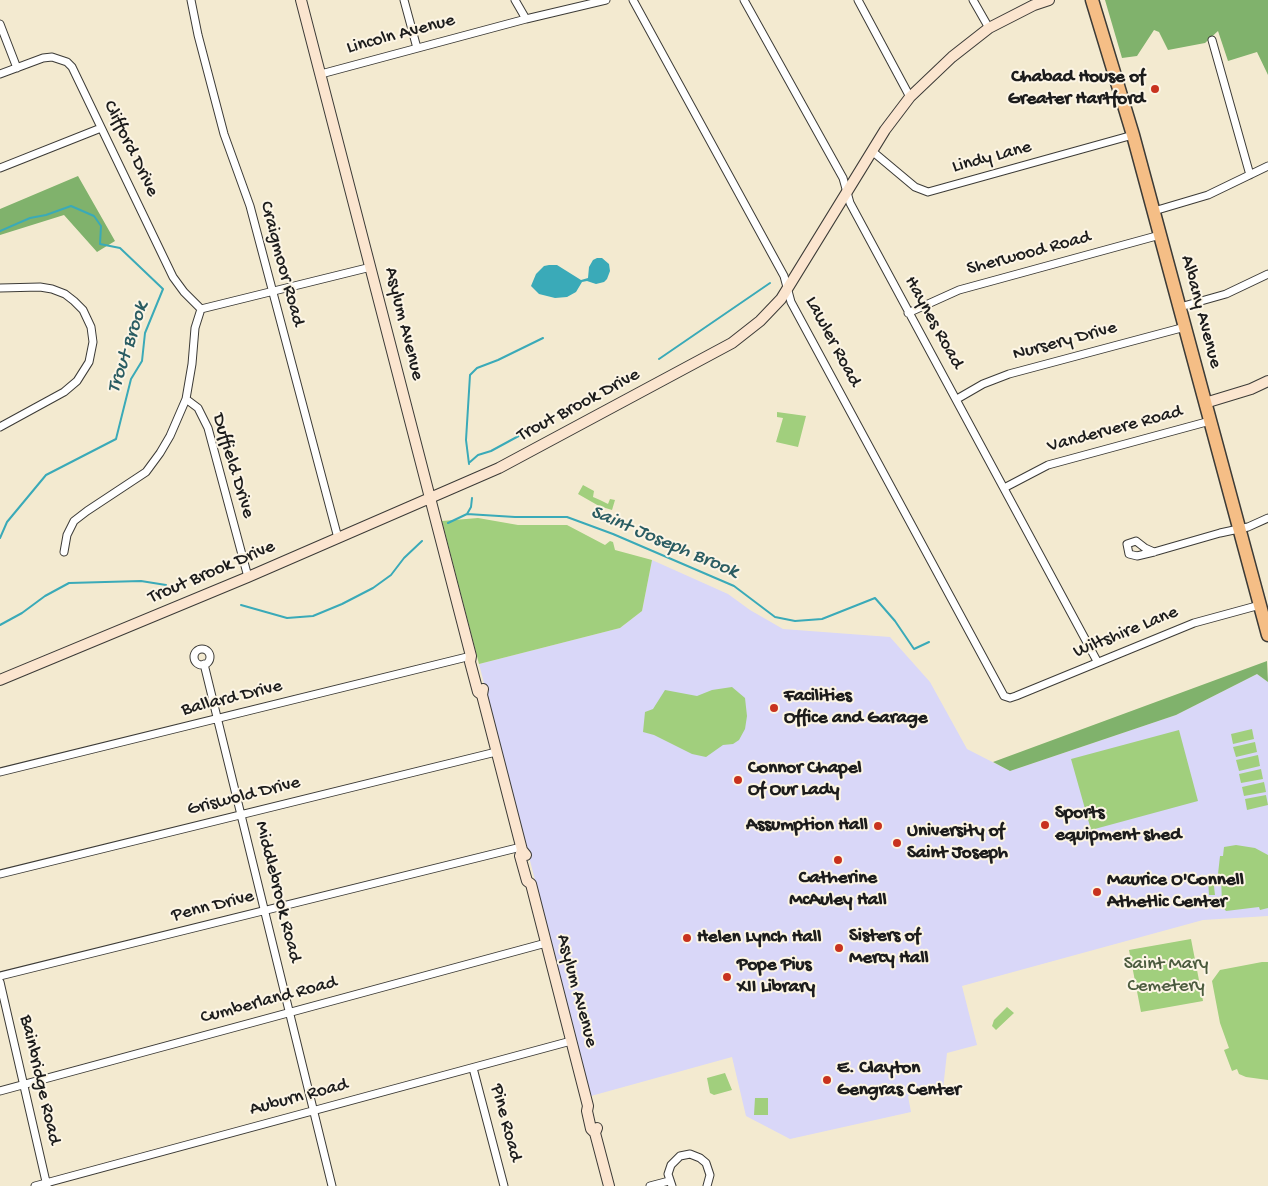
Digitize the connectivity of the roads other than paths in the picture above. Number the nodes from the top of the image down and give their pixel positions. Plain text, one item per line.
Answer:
1 (191, 0) edge
2 (301, 0) edge
3 (404, 0) edge
4 (515, 0) edge
5 (606, 0) edge
6 (632, 0) edge
7 (744, 0) edge
8 (858, 0) edge
9 (973, 0) edge
10 (1049, 0) edge
11 (1092, 0) edge
12 (526, 19) junction
13 (0, 24) edge
14 (989, 28) junction
15 (1212, 40) dead end
16 (417, 48) junction
17 (17, 68) junction
18 (0, 74) edge
19 (321, 74) junction
20 (910, 97) junction
21 (101, 128) junction
22 (1133, 136) junction
23 (872, 151) junction
24 (1268, 166) edge
25 (0, 168) edge
26 (1250, 175) junction
27 (847, 192) junction
28 (1154, 211) junction
29 (1160, 235) junction
30 (371, 267) junction
31 (1268, 274) edge
32 (0, 288) edge
33 (788, 288) junction
34 (273, 292) junction
35 (1180, 307) junction
36 (201, 309) junction
37 (908, 313) junction
38 (1185, 327) junction
39 (1268, 381) edge
40 (186, 399) junction
41 (957, 399) junction
42 (1205, 403) junction
43 (1210, 421) junction
44 (0, 427) edge
45 (1004, 488) junction
46 (430, 499) junction
47 (1268, 518) edge
48 (1239, 529) junction
49 (338, 538) junction
50 (64, 552) dead end
51 (1154, 552) dead end
52 (248, 577) junction
53 (1260, 605) junction
54 (1267, 627) edge
55 (471, 656) junction
56 (1097, 662) junction
57 (204, 664) dead end
58 (0, 680) edge
59 (1006, 697) joint
60 (218, 719) junction
61 (496, 752) junction
62 (0, 772) edge
63 (242, 814) junction
64 (522, 849) junction
65 (0, 874) edge
66 (265, 911) junction
67 (546, 943) junction
68 (0, 976) edge
69 (0, 982) edge
70 (290, 1012) junction
71 (571, 1041) junction
72 (474, 1068) junction
73 (24, 1084) junction
74 (0, 1091) edge
75 (314, 1111) junction
76 (670, 1183) edge
77 (47, 1184) edge
78 (35, 1186) edge
79 (332, 1186) edge
80 (504, 1186) edge
81 (609, 1186) edge
82 (650, 1186) edge
83 (707, 1186) edge

1 - 34 street, Craigmoor Road
2 - 19 main road, Asylum Avenue
3 - 16 street
4 - 12 street
5 - 12 street, Lincoln Avenue
6 - 33 street, Lawler Road
7 - 27 street, Haynes Road
8 - 20 street
9 - 14 street
10 - 14 main road, Trout Brook Drive
11 - 22 highway, Albany Avenue
12 - 16 street, Lincoln Avenue
13 - 17 street
14 - 20 main road, Trout Brook Drive
15 - 26 street
16 - 19 street, Lincoln Avenue
17 - 18 street, Clifford Drive
17 - 21 street, Clifford Drive
19 - 30 main road, Asylum Avenue
20 - 23 main road, Trout Brook Drive
21 - 25 street
21 - 36 street, Clifford Drive
22 - 23 street, Lindy Lane
22 - 28 highway, Albany Avenue
23 - 27 main road, Trout Brook Drive
24 - 26 street
26 - 28 street
27 - 33 main road, Trout Brook Drive
27 - 37 street, Haynes Road
28 - 29 highway, Albany Avenue
29 - 35 highway, Albany Avenue
29 - 37 street, Sherwood Road
30 - 34 street
30 - 46 main road, Asylum Avenue
31 - 35 street
32 - 44 street
33 - 46 main road, Trout Brook Drive
33 - 59 street, Lawler Road
34 - 36 street
34 - 49 street, Craigmoor Road
35 - 38 highway, Albany Avenue
36 - 40 street
37 - 41 street, Haynes Road
38 - 41 street, Nursery Drive
38 - 42 highway, Albany Avenue
39 - 42 main road
40 - 50 street
40 - 52 street, Duffield Drive
41 - 45 street, Haynes Road
42 - 43 highway, Albany Avenue
43 - 45 street, Vandervere Road
43 - 48 highway, Albany Avenue
45 - 56 street, Haynes Road
46 - 49 main road, Trout Brook Drive
46 - 55 main road, Asylum Avenue
47 - 48 street
48 - 51 street
48 - 53 highway, Albany Avenue
49 - 52 main road, Trout Brook Drive
52 - 58 main road, Trout Brook Drive
53 - 54 highway, Albany Avenue
53 - 56 street, Wiltshire Lane
55 - 60 street, Ballard Drive
55 - 61 main road, Asylum Avenue
56 - 59 street, Wiltshire Lane
57 - 60 street, Middlebrook Road
60 - 62 street, Ballard Drive
60 - 63 street, Middlebrook Road
61 - 63 street, Griswold Drive
61 - 64 main road, Asylum Avenue
63 - 65 street, Griswold Drive
63 - 66 street, Middlebrook Road
64 - 66 street, Penn Drive
64 - 67 main road, Asylum Avenue
66 - 68 street, Penn Drive
66 - 70 street, Middlebrook Road
67 - 70 street, Cumberland Road
67 - 71 main road, Asylum Avenue
69 - 73 street, Bainbridge Road
70 - 73 street, Cumberland Road
70 - 75 street, Middlebrook Road
71 - 72 street, Auburn Road
71 - 81 main road, Asylum Avenue
72 - 75 street, Auburn Road
72 - 80 street, Pine Road
73 - 74 street, Cumberland Road
73 - 77 street, Bainbridge Road
75 - 77 street, Auburn Road
75 - 79 street, Middlebrook Road
76 - 82 street
76 - 83 street
77 - 78 street, Auburn Road

